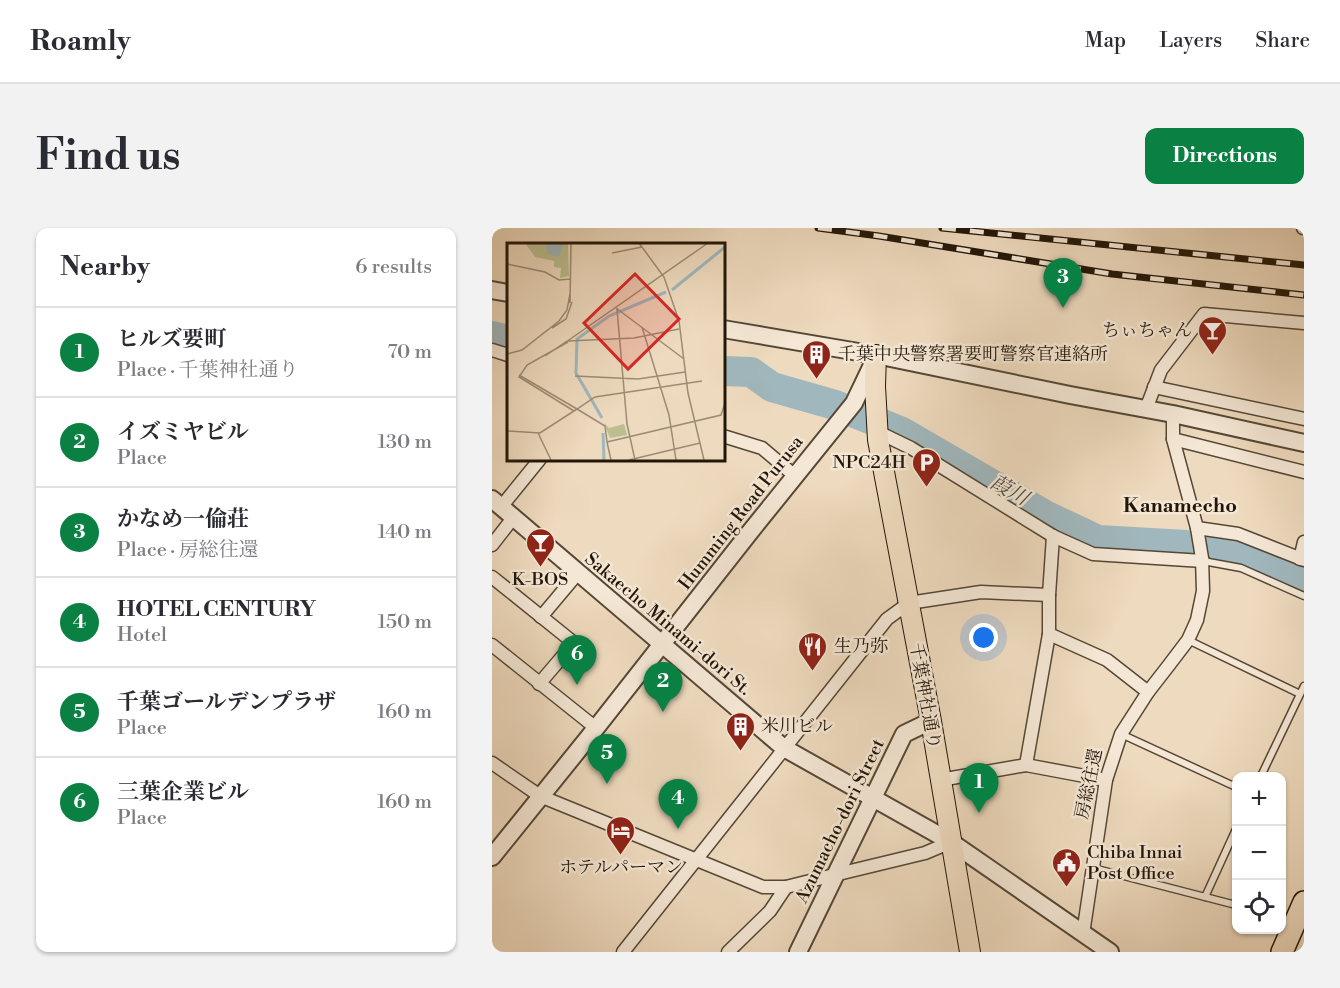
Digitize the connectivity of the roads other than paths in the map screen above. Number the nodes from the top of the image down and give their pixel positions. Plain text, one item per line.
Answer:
1 (492, 290) edge
2 (507, 293) edge
3 (1304, 323) edge
4 (724, 329) edge
5 (492, 350) edge
6 (507, 354) edge
7 (876, 355) junction
8 (1154, 387) junction
9 (1146, 409) junction
10 (1173, 414) junction
11 (1304, 419) edge
12 (877, 428) junction
13 (724, 436) edge
14 (1173, 439) junction
15 (1304, 443) edge
16 (539, 460) edge
17 (1304, 472) edge
18 (795, 476) junction
19 (502, 508) edge
20 (1198, 533) junction
21 (1053, 536) junction
22 (1304, 542) edge
23 (492, 545) edge
24 (1203, 559) junction
25 (1302, 559) edge
26 (578, 573) junction
27 (492, 577) edge
28 (1048, 595) junction
29 (1304, 596) edge
30 (909, 603) junction
31 (541, 617) junction
32 (1049, 634) junction
33 (1188, 640) junction
34 (492, 645) edge
35 (662, 645) junction
36 (539, 684) junction
37 (1304, 686) edge
38 (1148, 692) junction
39 (1300, 694) junction
40 (931, 721) junction
41 (596, 728) junction
42 (1121, 734) junction
43 (784, 748) junction
44 (492, 763) edge
45 (1026, 765) junction
46 (1263, 772) edge
47 (940, 780) junction
48 (1106, 780) junction
49 (1232, 785) edge
50 (540, 796) junction
51 (872, 798) junction
52 (1232, 838) edge
53 (951, 842) junction
54 (492, 857) edge
55 (695, 860) junction
56 (1094, 868) junction
57 (834, 875) junction
58 (786, 887) junction
59 (1205, 897) junction
60 (1232, 904) edge
61 (1298, 919) edge
62 (1083, 934) junction
63 (623, 952) edge
64 (728, 952) edge
65 (798, 952) edge
66 (970, 952) edge
67 (1110, 952) edge
68 (1282, 952) edge
69 (1297, 952) edge

1 - 2 street
3 - 8 street
4 - 7 street
5 - 6 street
7 - 9 street
7 - 12 main road, 千葉神社通り
7 - 18 street, Humming Road Purusa
8 - 9 street
8 - 11 street
9 - 10 street
10 - 14 street
10 - 15 street
12 - 21 street
12 - 30 main road, 千葉神社通り
13 - 18 street
14 - 17 street
14 - 20 street
16 - 19 street
18 - 35 street, Humming Road Purusa
19 - 23 street
19 - 26 street, Sakaecho Minami-dori St.
20 - 24 street, 房総往還
20 - 25 street
21 - 24 street
21 - 28 street
22 - 25 street
24 - 29 lane
24 - 33 street, 房総往還
26 - 31 street
26 - 35 street, Sakaecho Minami-dori St.
27 - 31 street
28 - 30 street
28 - 32 street
30 - 40 main road, 千葉神社通り
30 - 43 street
31 - 36 street
32 - 38 street
32 - 45 street
33 - 38 street, 房総往還
33 - 39 lane
34 - 36 street
35 - 41 street, Humming Road Purusa
35 - 43 street, Sakaecho Minami-dori St.
36 - 41 street
37 - 39 lane
38 - 42 street, 房総往還
39 - 46 lane
40 - 47 main road, 千葉神社通り
40 - 51 street, Azumacho-dori Street
41 - 50 street, Humming Road Purusa
42 - 48 street, 房総往還
42 - 49 lane
43 - 51 street, Sakaecho Minami-dori St.
43 - 55 street
44 - 50 street
45 - 47 street
45 - 48 street
47 - 53 main road, 千葉神社通り
48 - 56 street, 房総往還
50 - 54 street, Humming Road Purusa
50 - 55 street
51 - 53 street, Sakaecho Minami-dori St.
51 - 57 street, Azumacho-dori Street
52 - 59 lane
53 - 57 street
53 - 62 street, Sakaecho Minami-dori St.
53 - 66 main road, 千葉神社通り
55 - 58 street
55 - 63 street
56 - 59 lane
56 - 62 street, 房総往還
57 - 58 street
57 - 65 street, Azumacho-dori Street
58 - 64 street
59 - 60 lane
61 - 68 highway
61 - 69 highway
62 - 67 street

